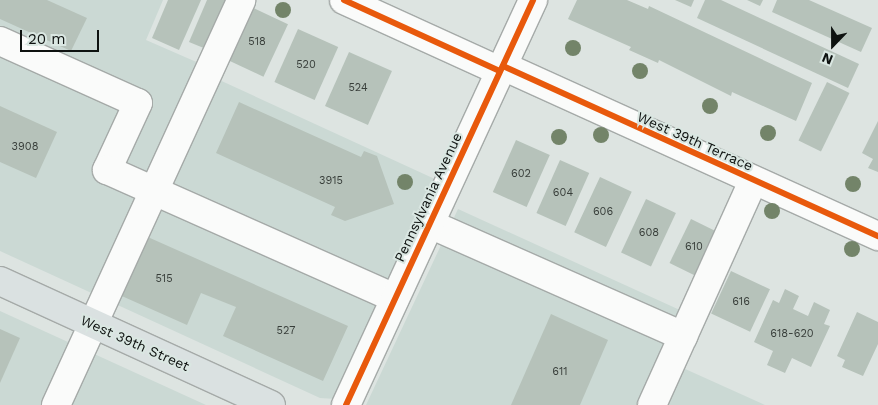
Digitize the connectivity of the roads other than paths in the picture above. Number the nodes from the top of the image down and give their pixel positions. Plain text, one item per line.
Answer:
1 (241, 0) edge
2 (344, 0) edge
3 (533, 0) edge
4 (0, 41) edge
5 (502, 69) junction
6 (753, 181) junction
7 (154, 191) junction
8 (430, 224) junction
9 (878, 236) edge
10 (0, 281) edge
11 (395, 298) junction
12 (94, 325) junction
13 (683, 336) junction
14 (56, 405) edge
15 (271, 405) edge
16 (346, 405) edge
17 (652, 405) edge

1 - 7 street
2 - 5 street, West 39th Terrace
3 - 5 street, Pennsylvania Avenue
4 - 7 street
5 - 6 street, West 39th Terrace
5 - 8 street, Pennsylvania Avenue
6 - 9 street, West 39th Terrace
6 - 13 street
7 - 11 street
7 - 12 street
8 - 11 street, Pennsylvania Avenue
8 - 13 street
10 - 12 main road, West 39th Street
11 - 16 street, Pennsylvania Avenue
12 - 14 street
12 - 15 main road, West 39th Street
13 - 17 street

